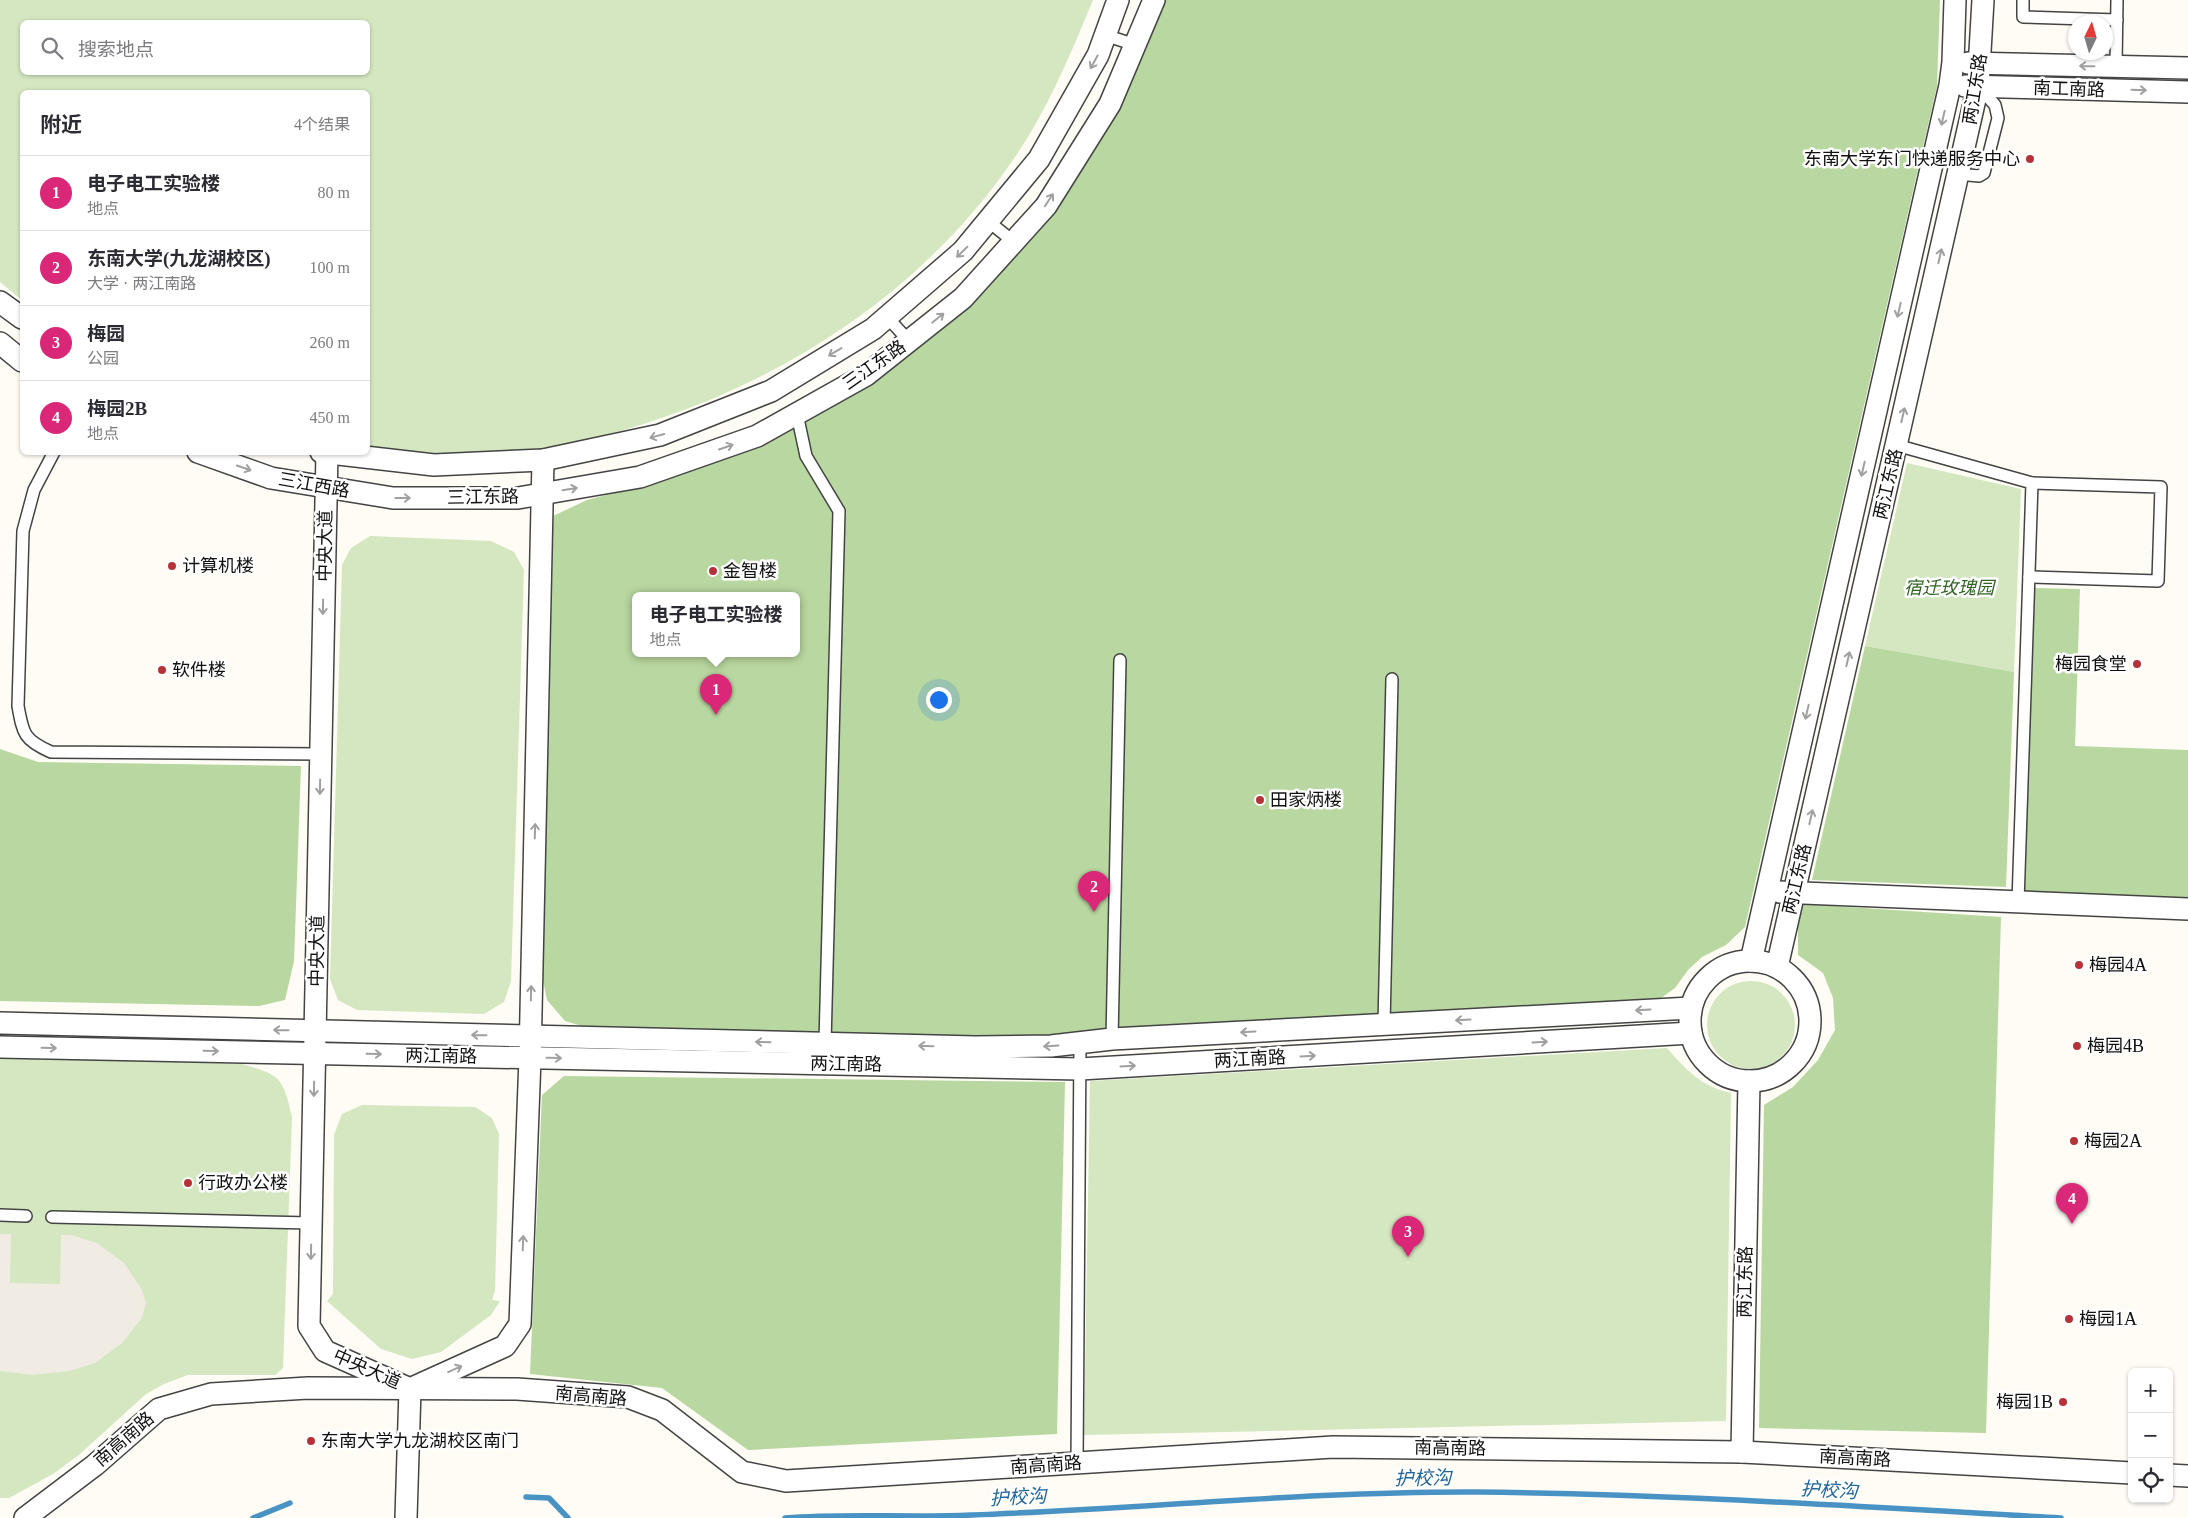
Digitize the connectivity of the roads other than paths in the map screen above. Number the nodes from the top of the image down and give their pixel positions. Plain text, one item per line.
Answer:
1 (1118, 0) edge
2 (1154, 0) edge
3 (1955, 0) edge
4 (1983, 0) edge
5 (2023, 0) edge
6 (2117, 0) edge
7 (2117, 20) junction
8 (1105, 35) junction
9 (1135, 45) junction
10 (1953, 62) junction
11 (1981, 63) junction
12 (2116, 66) junction
13 (2188, 68) edge
14 (1950, 86) junction
15 (1978, 86) junction
16 (2188, 92) edge
17 (988, 221) junction
18 (1014, 242) junction
19 (0, 302) edge
20 (20, 317) edge
21 (887, 317) junction
22 (909, 341) junction
23 (0, 343) edge
24 (20, 359) edge
25 (797, 414) junction
26 (1896, 445) junction
27 (52, 455) edge
28 (206, 455) edge
29 (324, 455) edge
30 (342, 455) edge
31 (543, 460) junction
32 (434, 465) joint
33 (2032, 483) junction
34 (326, 487) junction
35 (543, 493) junction
36 (434, 498) joint
37 (2029, 577) junction
38 (1120, 660) dead end
39 (1392, 678) dead end
40 (320, 754) junction
41 (1766, 891) junction
42 (1793, 892) junction
43 (2018, 902) junction
44 (2188, 909) edge
45 (1751, 961) junction
46 (1777, 967) junction
47 (1691, 1008) junction
48 (0, 1023) edge
49 (1384, 1024) junction
50 (315, 1031) junction
51 (1503, 1031) junction
52 (1691, 1033) junction
53 (530, 1036) junction
54 (1112, 1039) junction
55 (825, 1043) junction
56 (1080, 1043) junction
57 (1283, 1044) junction
58 (0, 1046) edge
59 (314, 1053) junction
60 (530, 1058) junction
61 (835, 1064) junction
62 (1080, 1069) junction
63 (1749, 1081) junction
64 (0, 1215) edge
65 (26, 1216) dead end
66 (52, 1217) dead end
67 (311, 1223) junction
68 (410, 1389) junction
69 (1742, 1452) junction
70 (1077, 1463) junction
71 (2128, 1473) edge
72 (2173, 1475) edge
73 (2188, 1476) edge
74 (25, 1518) edge
75 (406, 1518) edge

1 - 8 street, 三江东路
2 - 9 street, 三江东路
3 - 10 street, 两江东路
4 - 11 street, 两江东路
5 - 7 lane
6 - 7 lane
7 - 12 lane
8 - 9 lane
8 -> 17 street, 三江东路
18 -> 9 street, 三江东路
10 - 11 street, 南工南路
10 - 14 street, 两江东路
12 -> 11 street, 南工南路
11 - 15 street, 两江东路
12 - 13 street, 南工南路
14 - 15 street, 南工南路
14 -> 41 street, 两江东路
15 -> 16 street, 南工南路
26 -> 15 street, 两江东路
17 - 18 lane
17 -> 21 street, 三江东路
22 -> 18 street, 三江东路
19 - 20 street
21 - 22 lane
21 -> 31 street, 三江东路
22 - 25 street, 三江东路
23 - 24 street
35 -> 25 street, 三江东路
25 - 55 lane
26 - 33 lane
42 -> 26 street, 两江东路
27 - 40 lane
28 -> 34 street, 三江西路
29 - 34 street, 中央大道
30 - 32 street, 三江西路
31 - 32 street, 三江东路
31 - 35 street, 中央大道
33 - 37 lane
33 - 37 lane
34 -> 36 street, 三江西路
34 -> 40 street, 中央大道
35 - 36 street, 三江东路
53 -> 35 street, 中央大道
37 - 43 lane
38 - 54 lane
39 - 49 lane
40 -> 50 street, 中央大道
41 - 42 street
41 - 45 street, 两江东路
42 - 43 street
42 - 46 street, 两江东路
43 - 44 street
45 - 46 street
45 - 47 street
46 - 63 street
47 -> 51 street
47 - 52 street
50 -> 48 street, 两江南路
51 -> 49 street
49 - 57 street
53 -> 50 street, 两江南路
50 - 59 street, 中央大道
51 -> 52 street, 两江南路
57 -> 51 street, 两江南路
52 - 63 street
55 -> 53 street, 两江南路
53 - 60 street, 中央大道
54 - 56 street, 两江南路
57 -> 54 street, 两江南路
56 -> 55 street, 两江南路
55 - 61 lane
56 - 62 lane
62 -> 57 street, 两江南路
58 -> 59 street, 两江南路
59 -> 60 street, 两江南路
59 -> 67 street, 中央大道
60 -> 61 street, 两江南路
68 -> 60 street, 中央大道
61 - 62 street, 两江南路
62 - 70 lane
63 - 69 street, 两江东路
64 - 65 lane
66 - 67 lane
67 -> 68 street, 中央大道
68 - 70 street, 南高南路
68 - 74 street, 南高南路
68 - 75 street, 中央大道
69 - 70 street, 南高南路
69 - 71 street, 南高南路
72 - 73 street

